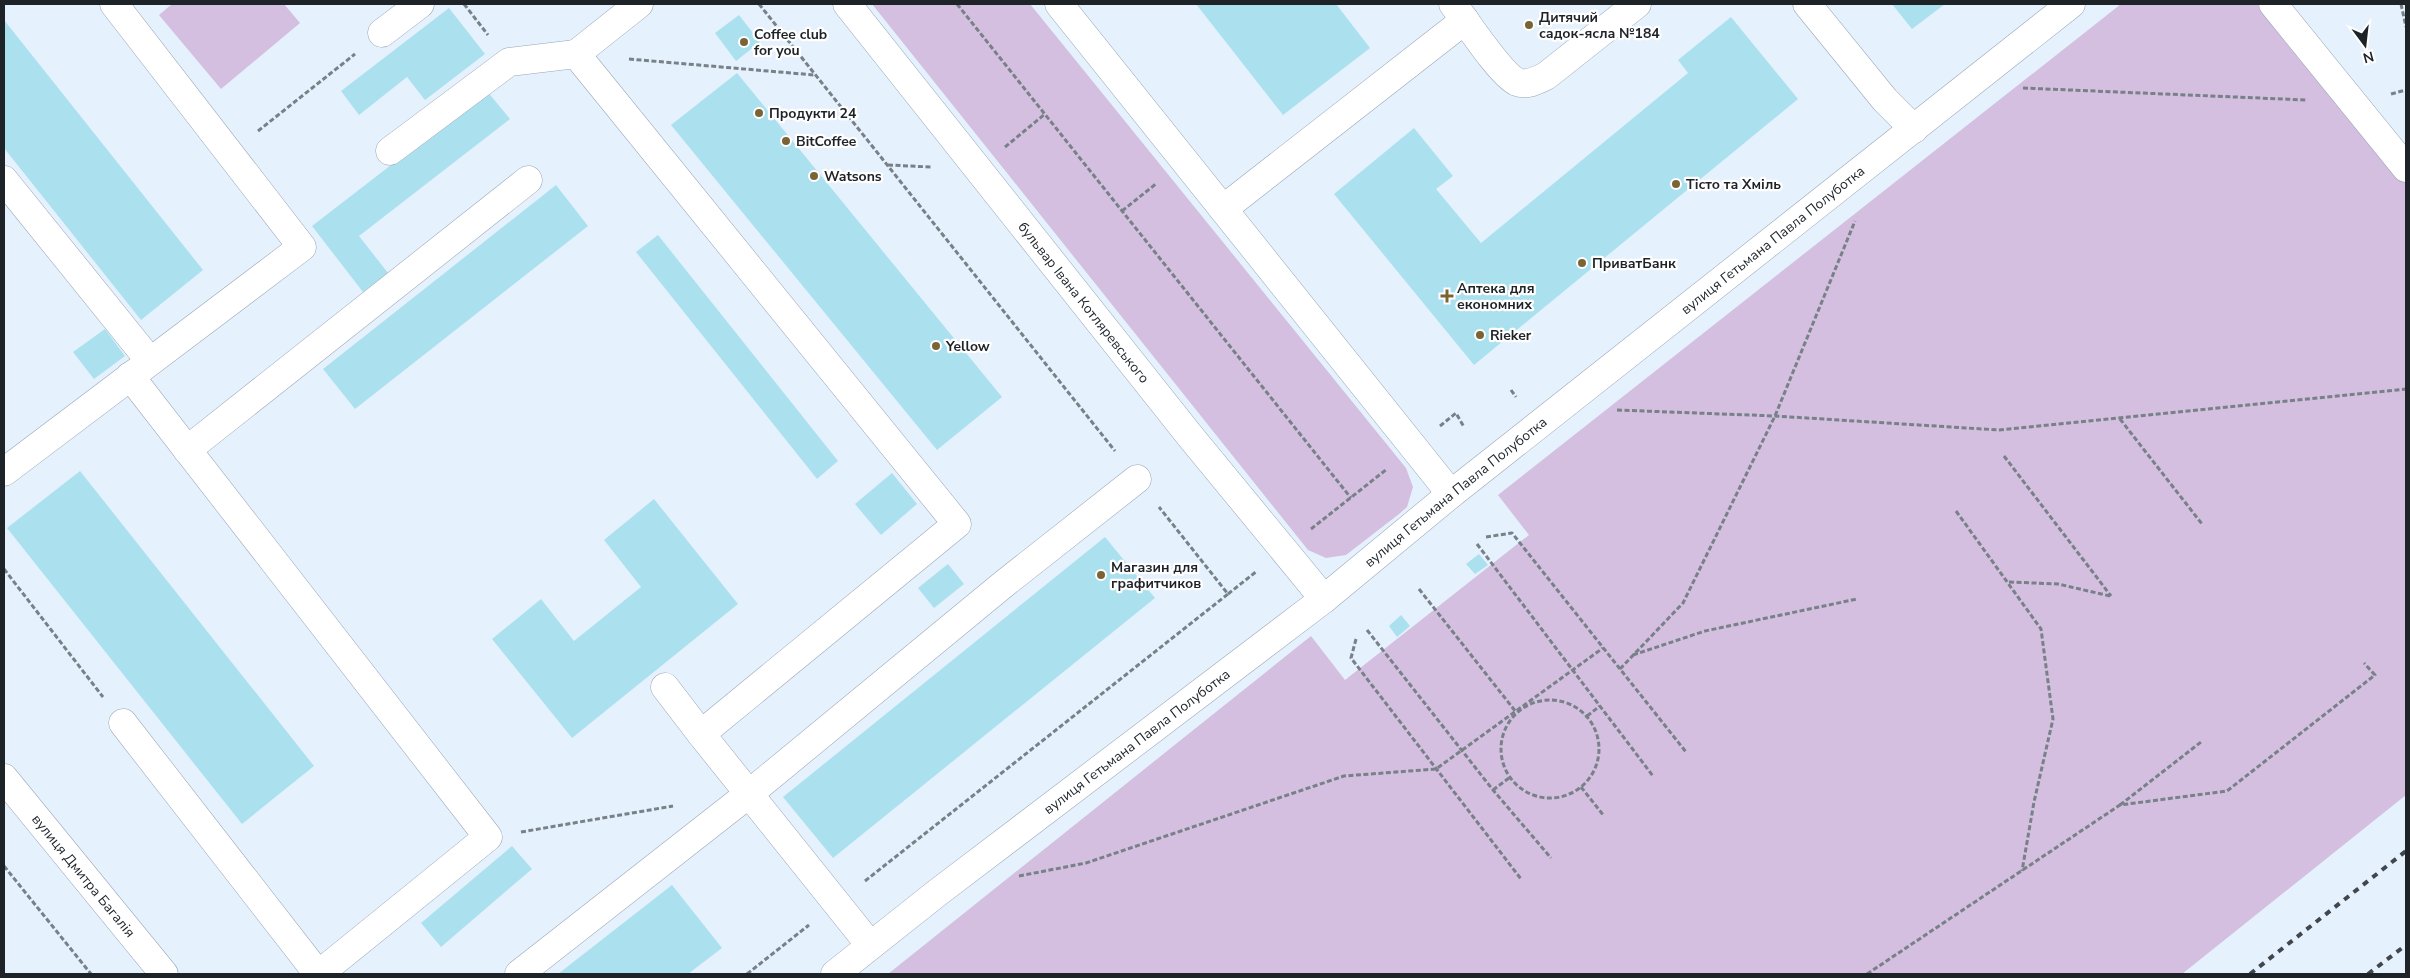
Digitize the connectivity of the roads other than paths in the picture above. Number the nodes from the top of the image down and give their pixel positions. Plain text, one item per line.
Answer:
1 (114, 4) edge
2 (420, 4) edge
3 (639, 4) edge
4 (847, 4) edge
5 (1059, 4) edge
6 (1637, 4) edge
7 (1808, 4) edge
8 (2071, 4) edge
9 (2273, 4) edge
10 (1459, 12) edge
11 (382, 33) road end
12 (576, 54) junction
13 (1914, 130) junction
14 (390, 151) dead end
15 (2406, 168) edge
16 (4, 180) edge
17 (528, 180) dead end
18 (1223, 209) junction
19 (140, 368) junction
20 (188, 450) junction
21 (8, 462) edge
22 (1137, 479) dead end
23 (1451, 494) junction
24 (1324, 599) junction
25 (665, 687) dead end
26 (123, 723) road end
27 (701, 734) junction
28 (4, 778) edge
29 (750, 793) junction
30 (870, 946) junction
31 (164, 974) edge
32 (318, 974) edge
33 (518, 974) edge
34 (836, 974) edge

1 - 19 street
2 - 11 street
3 - 12 street
4 - 24 street, бульвар Івана Котляревського
5 - 18 street
6 - 10 street
7 - 13 street
8 - 13 street, вулиця Гетьмана Павла Полуботка
9 - 15 street
10 - 18 street
12 - 14 street
12 - 27 street
13 - 23 street, вулиця Гетьмана Павла Полуботка
16 - 19 street
17 - 20 street
18 - 23 street
19 - 20 street
19 - 21 street
20 - 32 street
22 - 29 street
23 - 24 street, вулиця Гетьмана Павла Полуботка
24 - 30 street, вулиця Гетьмана Павла Полуботка
25 - 27 street
26 - 32 street
27 - 29 street
28 - 31 street, вулиця Дмитра Багалія
29 - 30 street
29 - 33 street
30 - 34 street, вулиця Гетьмана Павла Полуботка

